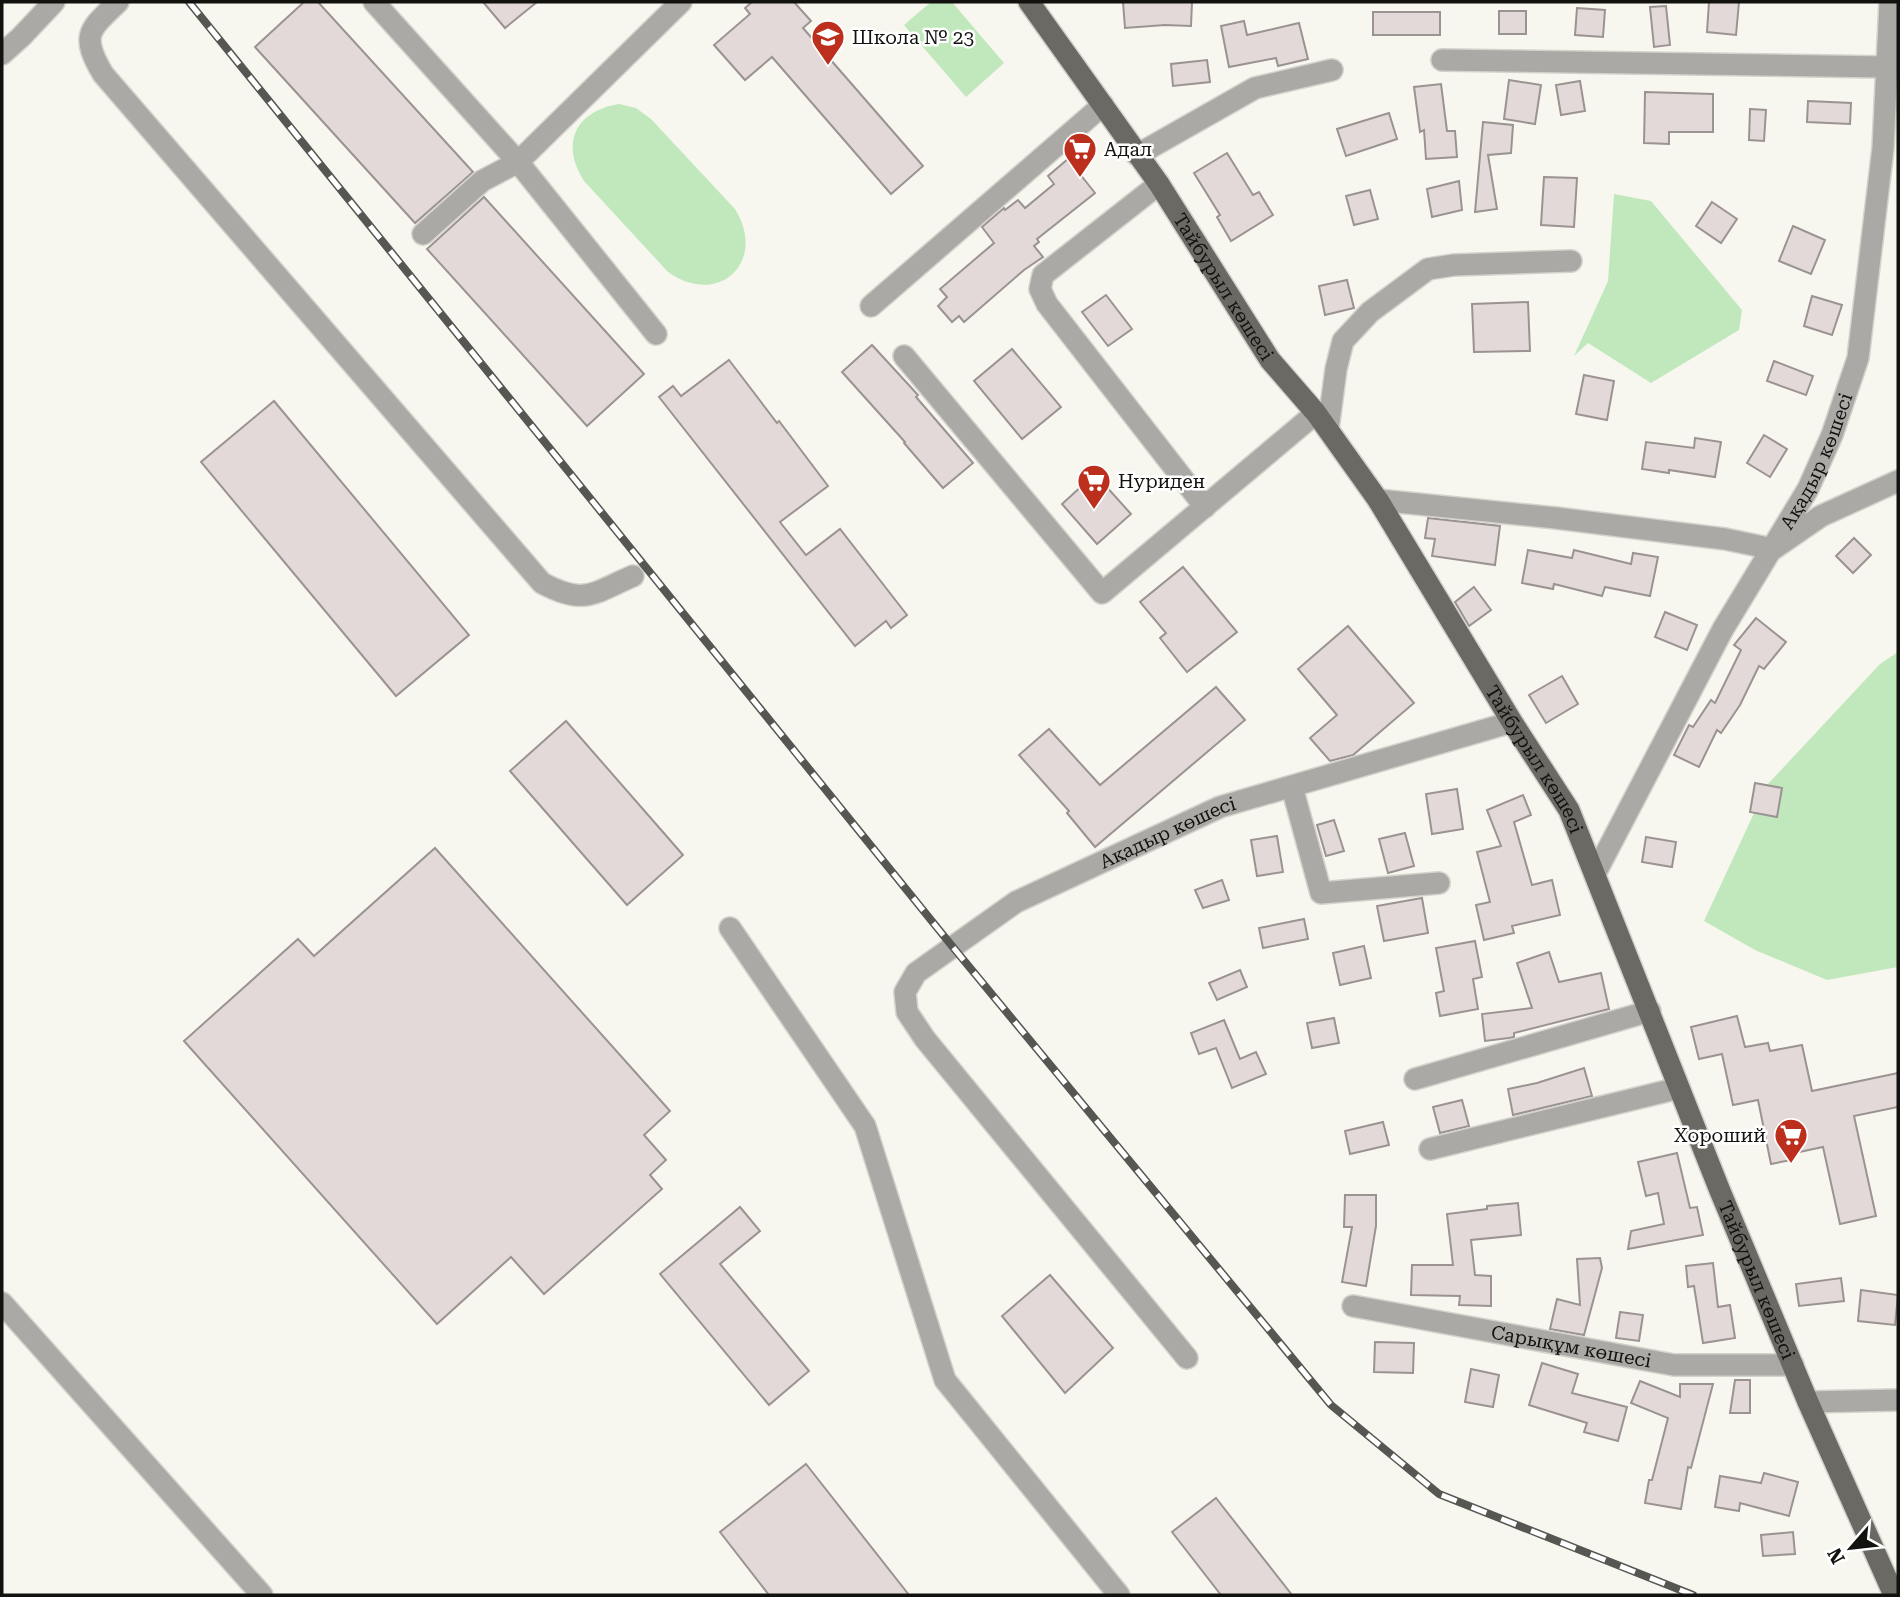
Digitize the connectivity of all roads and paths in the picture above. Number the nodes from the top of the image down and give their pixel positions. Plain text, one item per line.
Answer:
1 (54, 2) edge
2 (118, 2) edge
3 (374, 2) edge
4 (681, 2) edge
5 (1029, 2) edge
6 (1890, 2) edge
7 (2, 54) edge
8 (1442, 60) dead end
9 (1885, 67) junction
10 (1332, 70) dead end
11 (1103, 105) junction
12 (1137, 155) junction
13 (518, 162) junction
14 (1159, 184) junction
15 (423, 234) dead end
16 (1570, 261) dead end
17 (871, 306) dead end
18 (656, 334) dead end
19 (904, 356) dead end
20 (1322, 421) junction
21 (1898, 481) edge
22 (1378, 500) junction
23 (1205, 507) junction
24 (1773, 549) junction
25 (634, 576) dead end
26 (1513, 722) junction
27 (1292, 787) junction
28 (1596, 872) junction
29 (1439, 883) dead end
30 (730, 928) dead end
31 (1650, 1012) junction
32 (1415, 1079) dead end
33 (1679, 1088) junction
34 (1430, 1149) dead end
35 (2, 1303) edge
36 (1353, 1306) dead end
37 (1187, 1357) dead end
38 (1793, 1365) junction
39 (1898, 1400) edge
40 (1808, 1402) junction
41 (262, 1595) edge
42 (1119, 1595) edge
43 (1894, 1595) edge

1 - 7 street
2 - 25 street
3 - 13 street
4 - 13 street
5 - 11 main road, Тайбурыл көшесі
6 - 9 street, Ақадыр көшесі
8 - 9 street
9 - 24 street, Ақадыр көшесі
10 - 12 street
11 - 12 main road, Тайбурыл көшесі
11 - 17 street
12 - 14 main road, Тайбурыл көшесі
13 - 15 street
13 - 18 street
14 - 20 main road, Тайбурыл көшесі
14 - 23 street
16 - 20 street
19 - 23 street
20 - 22 main road, Тайбурыл көшесі
20 - 23 street
21 - 24 street
22 - 24 street
22 - 26 main road, Тайбурыл көшесі
24 - 28 street, Ақадыр көшесі
26 - 27 street, Ақадыр көшесі
26 - 28 main road, Тайбурыл көшесі
27 - 29 street
27 - 37 street, Ақадыр көшесі
28 - 31 main road, Тайбурыл көшесі
30 - 42 street
31 - 32 street
31 - 33 main road, Тайбурыл көшесі
33 - 34 street
33 - 38 main road, Тайбурыл көшесі
35 - 41 street
36 - 38 street, Сарықұм көшесі
38 - 40 main road, Тайбурыл көшесі
39 - 40 street
40 - 43 main road, Тайбурыл көшесі

